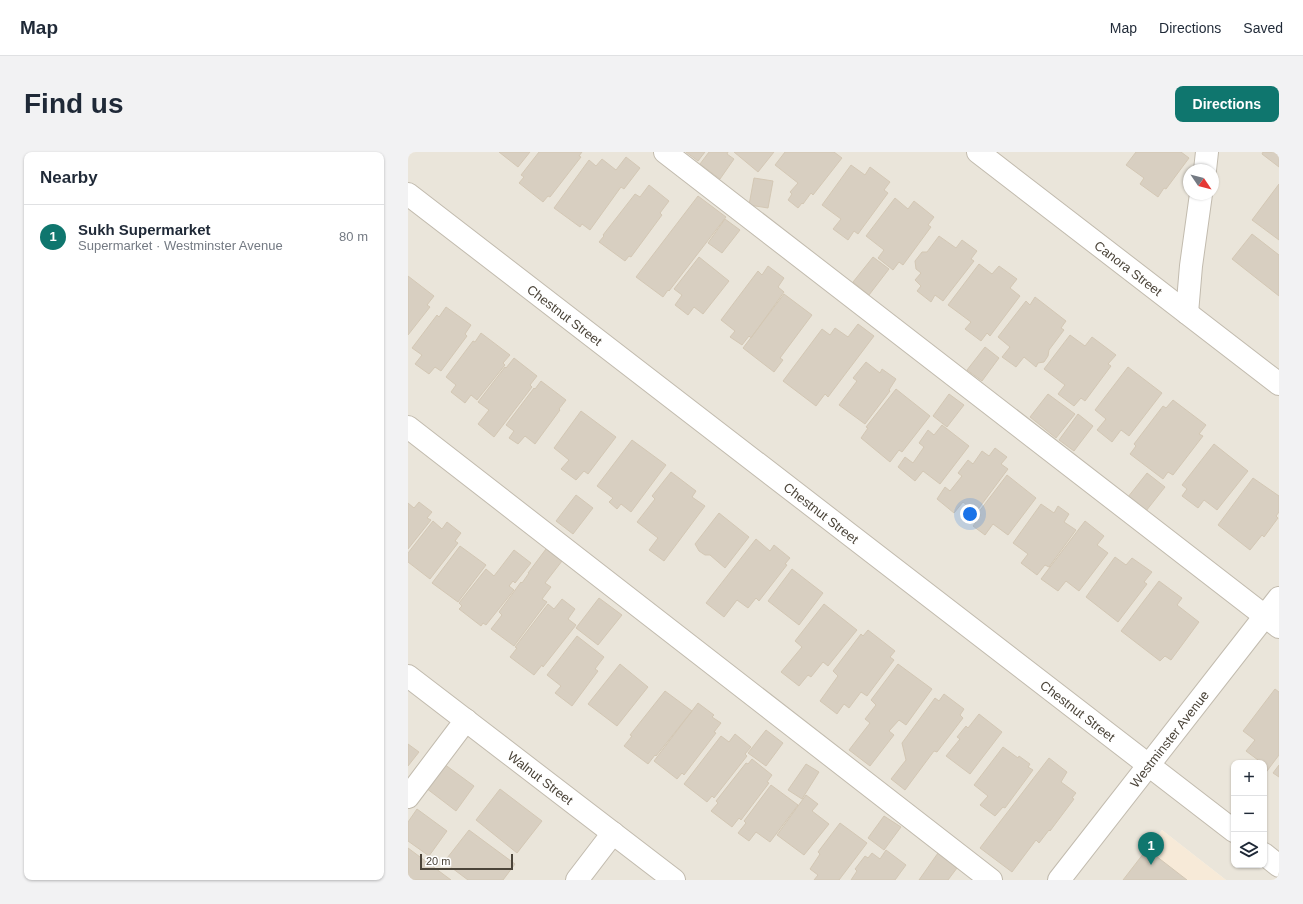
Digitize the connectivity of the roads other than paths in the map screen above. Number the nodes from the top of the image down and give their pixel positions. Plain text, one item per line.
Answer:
1 (665, 152) edge
2 (978, 152) edge
3 (1207, 152) edge
4 (1206, 164) edge
5 (408, 194) edge
6 (1200, 200) edge
7 (1187, 313) junction
8 (1279, 384) edge
9 (408, 427) edge
10 (1279, 598) edge
11 (1272, 622) edge
12 (408, 676) edge
13 (466, 720) junction
14 (1149, 765) junction
15 (408, 797) edge
16 (1231, 829) edge
17 (613, 833) junction
18 (1267, 856) edge
19 (1279, 866) edge
20 (577, 880) edge
21 (674, 880) edge
22 (991, 880) edge
23 (1059, 880) edge

1 - 11 street
2 - 7 street, Canora Street
3 - 4 street
5 - 14 street, Chestnut Street
6 - 7 street
7 - 8 street, Canora Street
9 - 22 street
10 - 11 street, Westminster Avenue
11 - 14 street, Westminster Avenue
12 - 13 street, Walnut Street
13 - 15 street
13 - 17 street, Walnut Street
14 - 16 street, Chestnut Street
14 - 23 street, Westminster Avenue
17 - 20 street
17 - 21 street, Walnut Street
18 - 19 street

